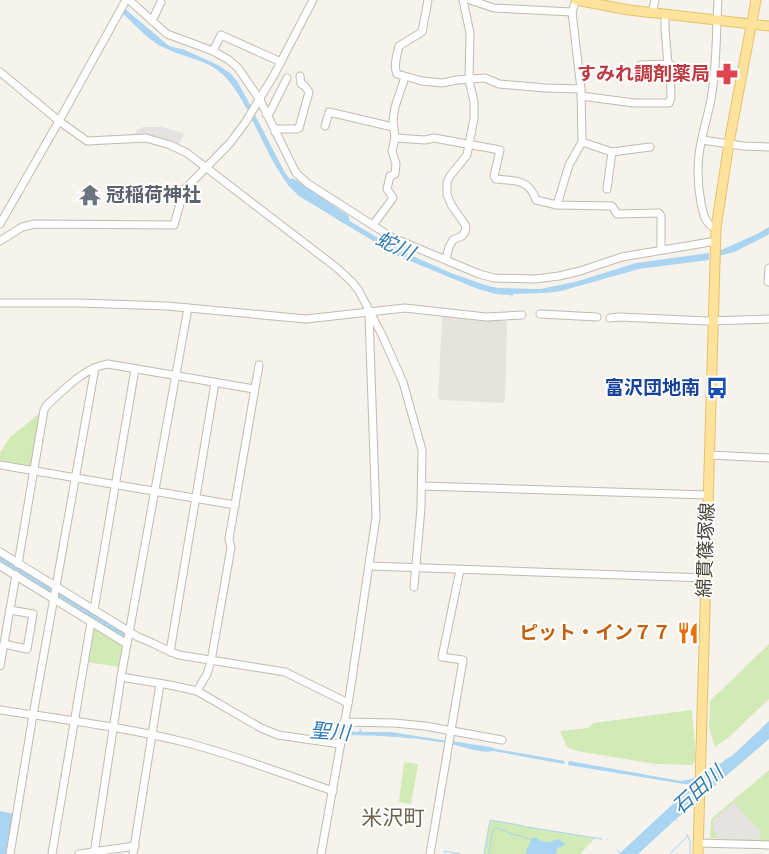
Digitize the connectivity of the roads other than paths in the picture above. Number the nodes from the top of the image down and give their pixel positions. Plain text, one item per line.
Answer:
1 (127, 0) edge
2 (313, 0) edge
3 (428, 0) edge
4 (463, 0) edge
5 (470, 0) edge
6 (576, 0) edge
7 (655, 0) edge
8 (718, 0) edge
9 (756, 0) edge
10 (161, 2) dead end
11 (572, 12) junction
12 (652, 12) junction
13 (665, 14) junction
14 (718, 20) junction
15 (152, 21) junction
16 (752, 24) junction
17 (769, 26) edge
18 (213, 51) junction
19 (281, 62) junction
20 (668, 64) junction
21 (640, 65) dead end
22 (0, 72) edge
23 (300, 76) dead end
24 (404, 77) junction
25 (288, 78) dead end
26 (469, 80) junction
27 (582, 92) junction
28 (259, 102) junction
29 (266, 114) junction
30 (60, 121) junction
31 (325, 126) dead end
32 (393, 127) junction
33 (275, 132) junction
34 (395, 138) junction
35 (702, 140) junction
36 (582, 142) junction
37 (729, 143) junction
38 (470, 144) junction
39 (650, 147) dead end
40 (769, 147) edge
41 (612, 152) junction
42 (205, 168) junction
43 (607, 189) dead end
44 (557, 205) junction
45 (0, 224) edge
46 (373, 225) junction
47 (716, 228) junction
48 (0, 241) edge
49 (716, 244) junction
50 (661, 250) junction
51 (446, 259) junction
52 (769, 268) edge
53 (768, 282) edge
54 (0, 302) edge
55 (188, 308) junction
56 (369, 312) junction
57 (540, 314) dead end
58 (522, 315) dead end
59 (597, 317) dead end
60 (610, 318) dead end
61 (769, 319) edge
62 (714, 320) junction
63 (258, 365) dead end
64 (96, 368) junction
65 (135, 369) junction
66 (177, 375) junction
67 (215, 382) junction
68 (254, 389) junction
69 (709, 455) junction
70 (769, 458) edge
71 (0, 465) edge
72 (34, 471) junction
73 (75, 478) junction
74 (116, 485) junction
75 (422, 486) junction
76 (154, 492) junction
77 (708, 495) junction
78 (194, 499) junction
79 (235, 505) junction
80 (0, 552) edge
81 (18, 564) junction
82 (0, 566) edge
83 (370, 566) junction
84 (415, 568) junction
85 (460, 570) junction
86 (16, 576) junction
87 (705, 578) junction
88 (414, 587) dead end
89 (56, 588) junction
90 (54, 598) junction
91 (10, 610) junction
92 (94, 610) junction
93 (92, 622) junction
94 (128, 637) junction
95 (4, 644) junction
96 (170, 652) junction
97 (211, 661) junction
98 (0, 666) edge
99 (121, 677) junction
100 (160, 684) junction
101 (198, 689) junction
102 (348, 702) junction
103 (0, 710) edge
104 (33, 715) junction
105 (74, 721) junction
106 (344, 723) junction
107 (112, 728) junction
108 (450, 732) junction
109 (152, 736) junction
110 (502, 740) dead end
111 (340, 743) junction
112 (332, 791) junction
113 (698, 843) junction
114 (769, 845) edge
115 (135, 846) junction
116 (94, 853) edge
117 (10, 854) edge
118 (52, 854) edge
119 (79, 854) edge
120 (134, 854) edge
121 (321, 854) edge
122 (430, 854) edge
123 (698, 854) edge

1 - 15 street
1 - 30 street
2 - 19 street
3 - 24 street
4 - 26 street
5 - 11 street
6 - 11 street
6 - 12 main road
7 - 12 street
8 - 14 street
9 - 16 main road, 綿貫篠塚線
10 - 15 street
11 - 27 street
12 - 13 main road
13 - 14 main road
13 - 20 street
14 - 16 main road
14 - 35 street
15 - 18 street
16 - 17 main road
16 - 37 main road, 綿貫篠塚線
18 - 19 street
18 - 28 street
19 - 28 street
20 - 21 street
20 - 27 street
22 - 30 street
23 - 33 street
24 - 26 street
24 - 32 street
25 - 29 street
26 - 27 street
26 - 38 street
27 - 36 street
28 - 29 street
28 - 42 street
29 - 33 street
30 - 42 street
30 - 45 street
31 - 32 street
32 - 34 street
33 - 46 street
34 - 38 street
34 - 46 street
35 - 37 street
35 - 47 street
36 - 41 street
36 - 44 street
37 - 40 street
37 - 47 main road, 綿貫篠塚線
38 - 44 street
38 - 51 street
39 - 41 street
41 - 43 street
42 - 48 street
42 - 56 street
44 - 50 street
46 - 51 street
47 - 49 main road, 綿貫篠塚線
49 - 50 street
49 - 62 main road, 綿貫篠塚線
50 - 51 street
52 - 53 street
54 - 55 street
55 - 56 street
55 - 66 street
56 - 58 street
56 - 75 street
56 - 83 street
57 - 59 street
60 - 62 street
61 - 62 street
62 - 69 main road, 綿貫篠塚線
63 - 68 street
64 - 65 street
64 - 72 street
64 - 73 street
65 - 66 street
65 - 74 street
66 - 67 street
66 - 76 street
67 - 68 street
67 - 78 street
68 - 79 street
69 - 70 street
69 - 77 main road, 綿貫篠塚線
71 - 72 street
72 - 73 street
72 - 81 street
73 - 74 street
73 - 89 street
74 - 76 street
74 - 92 street
75 - 77 street
75 - 84 street
76 - 78 street
76 - 94 street
77 - 87 main road, 綿貫篠塚線
78 - 79 street
78 - 96 street
79 - 97 street
80 - 81 street
81 - 89 street
82 - 86 street
83 - 84 street
83 - 102 street
84 - 85 street
84 - 88 street
85 - 87 street
85 - 108 street
86 - 90 street
86 - 91 street
87 - 113 main road, 綿貫篠塚線
89 - 90 street
89 - 92 street
90 - 93 street
90 - 104 street
91 - 95 street
91 - 95 street
92 - 94 street
93 - 94 street
93 - 105 street
94 - 96 street
94 - 99 street
95 - 98 street
96 - 97 street
97 - 101 street
97 - 102 street
99 - 100 street
99 - 107 street
100 - 101 street
100 - 109 street
101 - 111 street
102 - 106 street
103 - 104 street
104 - 105 street
104 - 117 street
105 - 107 street
105 - 118 street
106 - 108 street
106 - 111 street
107 - 109 street
107 - 116 street
108 - 110 street
108 - 122 street
109 - 112 street
109 - 115 street
111 - 112 street
112 - 121 street
113 - 114 street
113 - 123 main road, 綿貫篠塚線
115 - 116 street
115 - 120 street
116 - 119 street

